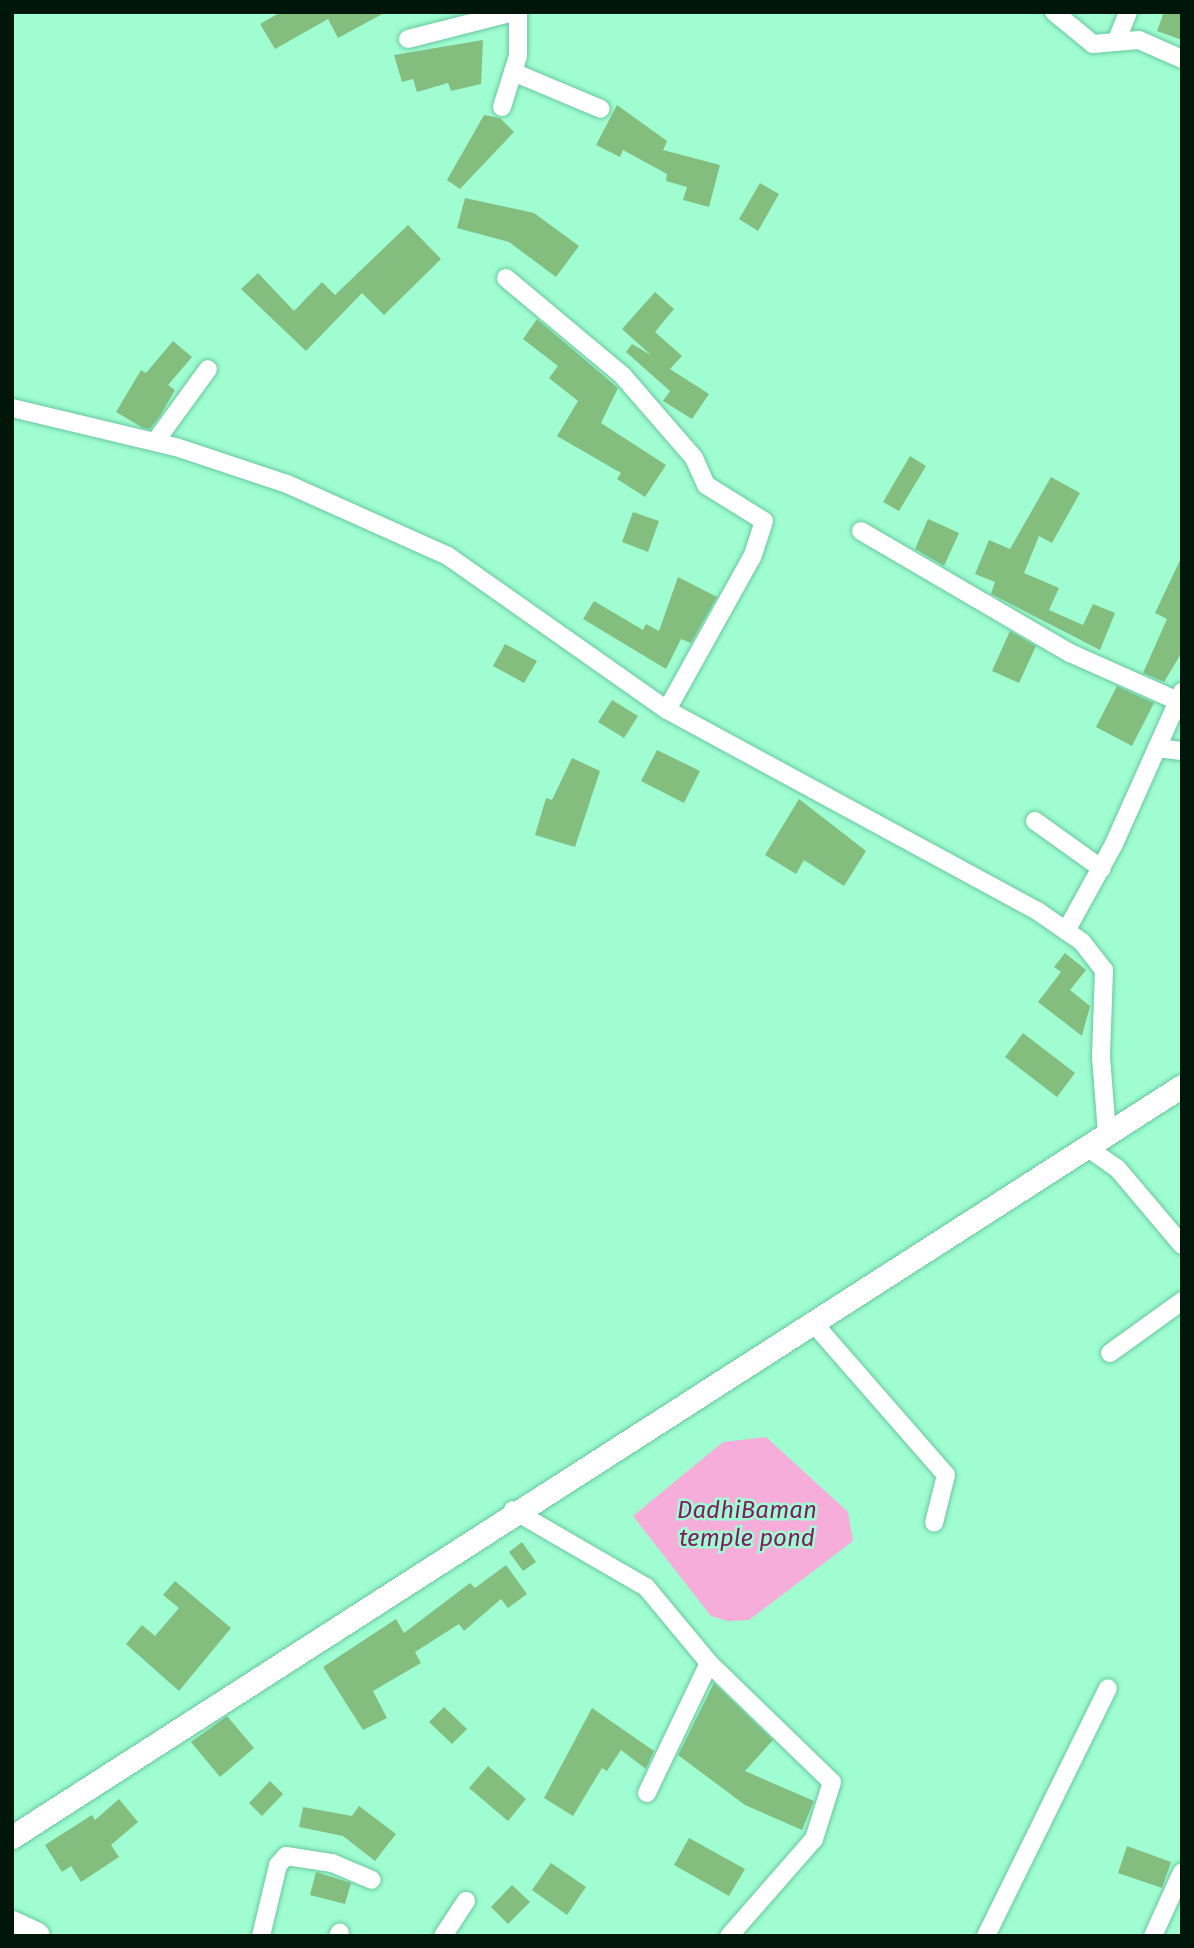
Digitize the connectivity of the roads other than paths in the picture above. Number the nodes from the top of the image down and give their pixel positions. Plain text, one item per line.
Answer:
1 (516, 12) edge
2 (1054, 12) edge
3 (1128, 12) edge
4 (408, 39) dead end
5 (1116, 42) junction
6 (1182, 59) edge
7 (513, 72) junction
8 (502, 107) dead end
9 (601, 109) dead end
10 (506, 278) dead end
11 (208, 369) dead end
12 (12, 408) edge
13 (155, 442) junction
14 (861, 531) dead end
15 (1180, 697) edge
16 (667, 709) junction
17 (1157, 748) junction
18 (1182, 751) edge
19 (1035, 821) dead end
20 (1102, 869) junction
21 (1066, 931) junction
22 (1182, 1086) edge
23 (1098, 1141) junction
24 (1182, 1245) edge
25 (1182, 1301) edge
26 (816, 1326) junction
27 (1110, 1353) dead end
28 (513, 1510) junction
29 (934, 1523) dead end
30 (709, 1663) junction
31 (1108, 1688) dead end
32 (647, 1793) dead end
33 (12, 1837) edge
34 (1182, 1872) edge
35 (372, 1880) dead end
36 (467, 1901) dead end
37 (12, 1925) edge
38 (12, 1931) edge
39 (18, 1936) edge
40 (36, 1936) edge
41 (261, 1936) edge
42 (443, 1936) edge
43 (729, 1936) edge
44 (986, 1936) edge
45 (1153, 1936) edge

1 - 4 street
1 - 7 street
2 - 5 street
3 - 5 street
5 - 6 street
7 - 8 street
7 - 9 street
10 - 16 street
11 - 13 street
12 - 13 street
13 - 16 street
14 - 15 street
15 - 17 street
16 - 21 street
17 - 18 street
17 - 20 street
19 - 20 street
20 - 21 street
21 - 23 street
22 - 23 street
23 - 24 street
23 - 26 street
25 - 27 street
26 - 28 street
26 - 29 street
28 - 30 street
28 - 33 street
30 - 32 street
30 - 43 street
31 - 44 street
34 - 45 street
35 - 41 street
36 - 42 street
37 - 40 main road
38 - 39 street

